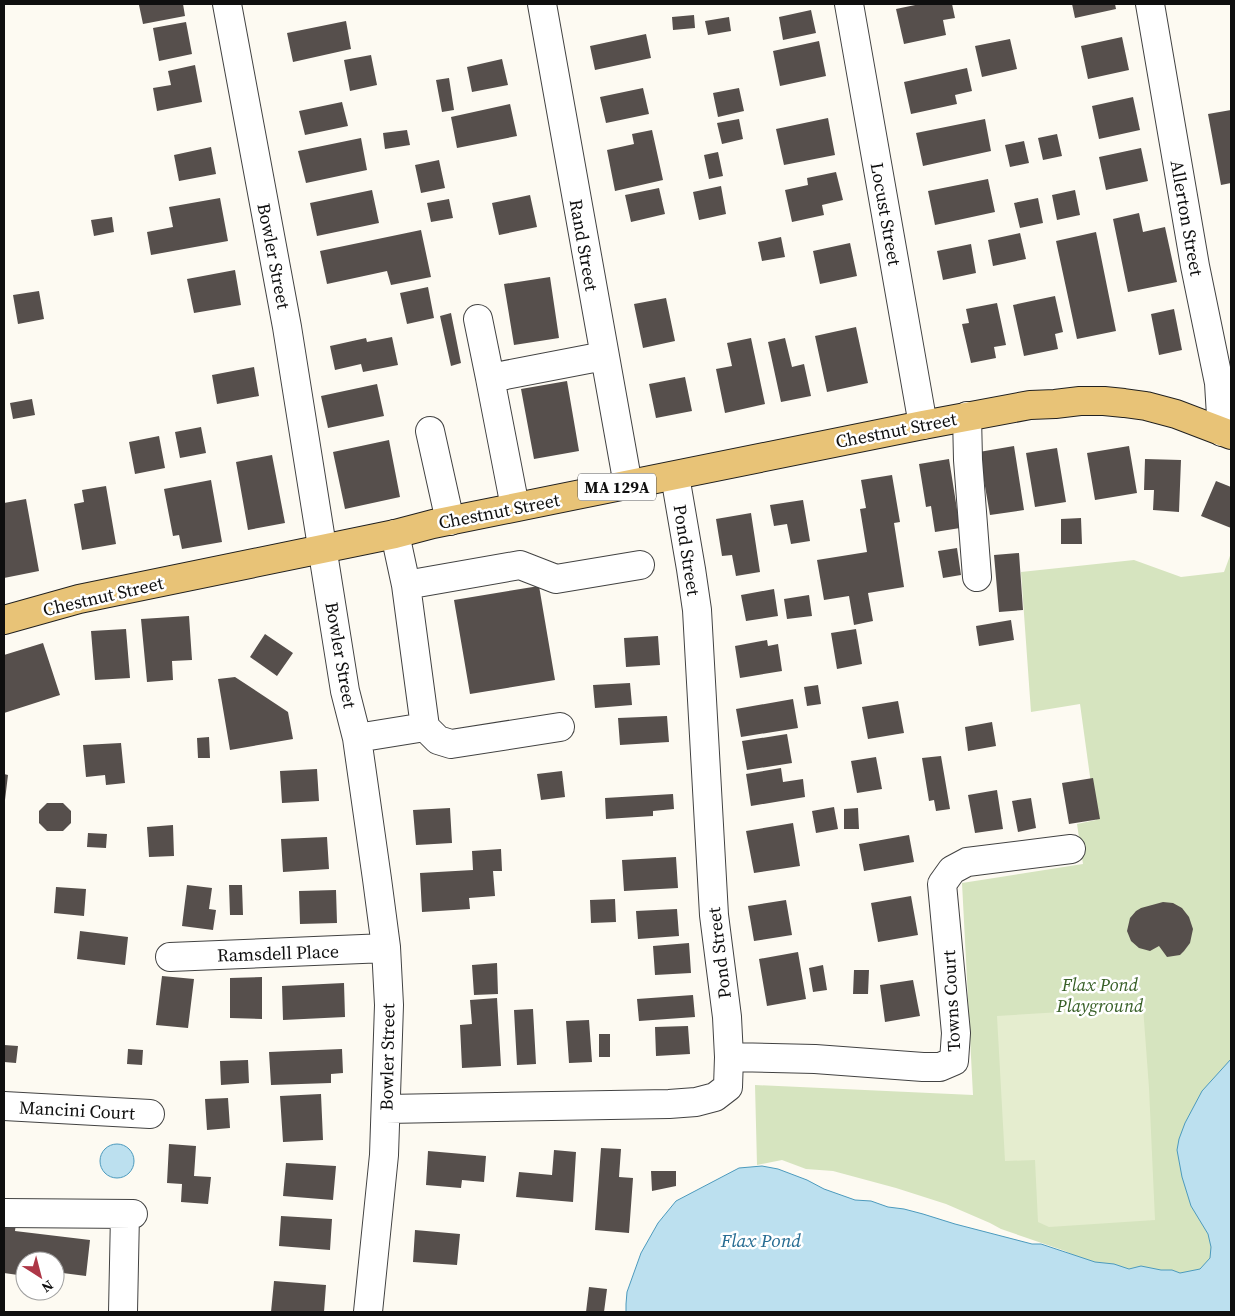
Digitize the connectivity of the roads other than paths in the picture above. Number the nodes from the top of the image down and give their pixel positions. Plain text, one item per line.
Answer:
1 (227, 4) edge
2 (542, 4) edge
3 (849, 4) edge
4 (1150, 4) edge
5 (478, 319) dead end
6 (604, 356) junction
7 (490, 378) junction
8 (967, 416) junction
9 (923, 425) junction
10 (430, 431) dead end
11 (1227, 433) edge
12 (675, 476) junction
13 (628, 485) junction
14 (515, 507) junction
15 (450, 520) junction
16 (395, 534) junction
17 (323, 549) junction
18 (640, 565) dead end
19 (977, 577) dead end
20 (406, 584) junction
21 (4, 620) edge
22 (425, 727) junction
23 (560, 727) dead end
24 (357, 738) junction
25 (1071, 849) dead end
26 (386, 948) junction
27 (170, 957) dead end
28 (729, 1057) junction
29 (4, 1106) edge
30 (386, 1109) junction
31 (150, 1114) dead end
32 (4, 1213) edge
33 (122, 1312) edge
34 (368, 1312) edge

1 - 17 street, Bowler Street
2 - 6 street, Rand Street
3 - 9 street, Locust Street
4 - 11 street, Allerton Street
5 - 7 street
6 - 7 street
6 - 13 street, Rand Street
7 - 14 street
8 - 9 main road, Chestnut Street / MA 129A
8 - 11 main road, Chestnut Street / MA 129A
8 - 19 street
9 - 12 main road, Chestnut Street / MA 129A
10 - 15 street
12 - 13 main road, Chestnut Street / MA 129A
12 - 28 street, Pond Street
13 - 14 main road, Chestnut Street / MA 129A
14 - 15 main road, Chestnut Street / MA 129A
15 - 16 main road, Chestnut Street / MA 129A
16 - 17 main road, Chestnut Street / MA 129A
16 - 20 street
17 - 21 main road, Chestnut Street / MA 129A
17 - 24 street, Bowler Street
18 - 20 street
20 - 22 street
22 - 23 street
22 - 24 street
24 - 26 street, Bowler Street
25 - 28 street, Towns Court
26 - 27 street, Ramsdell Place
26 - 30 street, Bowler Street
28 - 30 street, Pond Street
29 - 31 street, Mancini Court
30 - 34 street, Bowler Street
32 - 33 street

